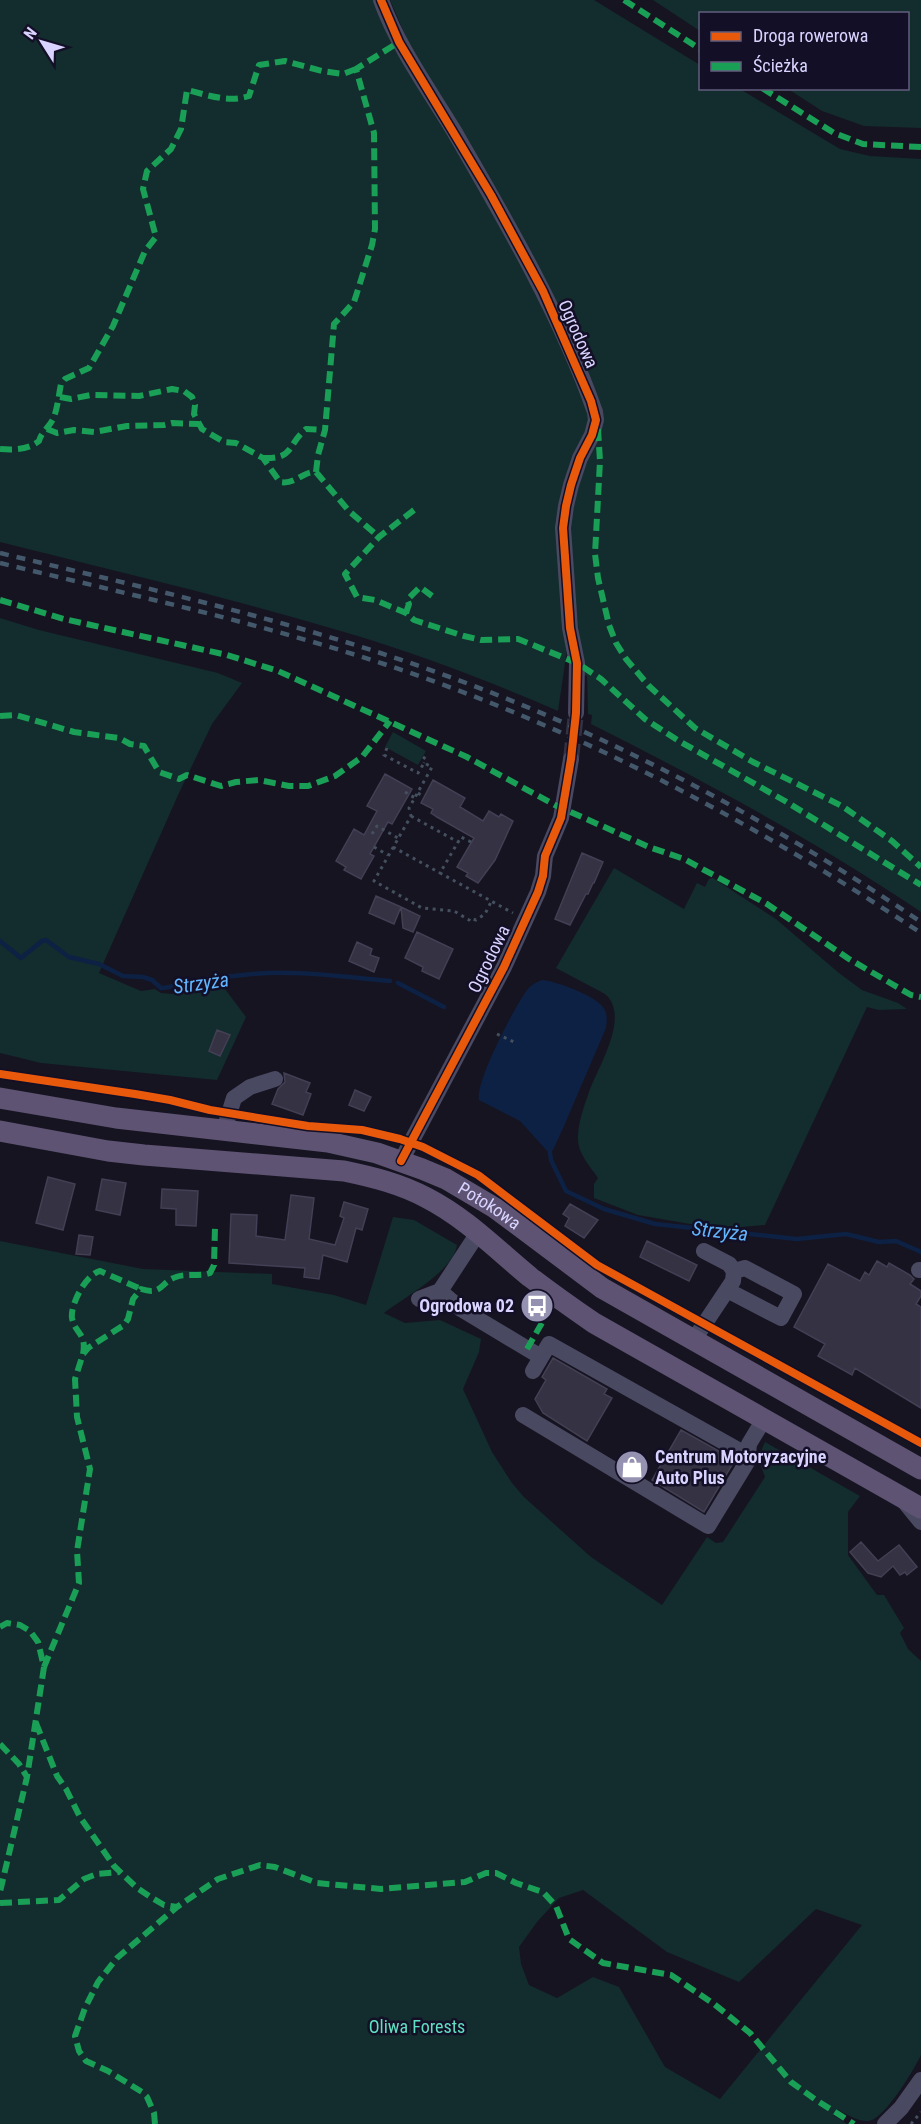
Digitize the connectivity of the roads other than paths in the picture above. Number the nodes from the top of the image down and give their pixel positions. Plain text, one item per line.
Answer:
1 (381, 0) edge
2 (576, 713) tunnel mouth
3 (571, 759) tunnel mouth
4 (275, 1078) dead end
5 (0, 1098) edge
6 (224, 1130) junction
7 (0, 1131) edge
8 (401, 1161) junction
9 (495, 1208) junction
10 (478, 1233) junction
11 (704, 1251) dead end
12 (734, 1271) junction
13 (727, 1290) junction
14 (440, 1291) junction
15 (419, 1299) dead end
16 (693, 1341) junction
17 (522, 1415) dead end
18 (764, 1419) junction
19 (863, 1437) junction
20 (747, 1455) junction
21 (846, 1466) junction
22 (921, 1469) edge
23 (901, 1497) junction
24 (921, 1508) edge
25 (921, 1522) edge
26 (921, 2080) edge
27 (885, 2124) edge

1 - 2 street, Ogrodowa
3 - 8 street, Ogrodowa
4 - 6 street
5 - 6 main road, Potokowa
6 - 8 main road, Potokowa
7 - 10 main road, Potokowa
8 - 9 main road, Potokowa
9 - 10 main road
9 - 16 main road, Potokowa
10 - 14 street
10 - 18 main road, Potokowa
11 - 12 street
12 - 13 street
12 - 13 street
13 - 16 street
14 - 15 street
14 - 20 street
16 - 19 main road, Potokowa
17 - 20 street
18 - 20 street
18 - 21 main road, Potokowa
19 - 21 main road
19 - 22 main road, Potokowa
21 - 23 main road, Potokowa
23 - 24 main road, Potokowa
23 - 25 street, Potokowa
26 - 27 street

